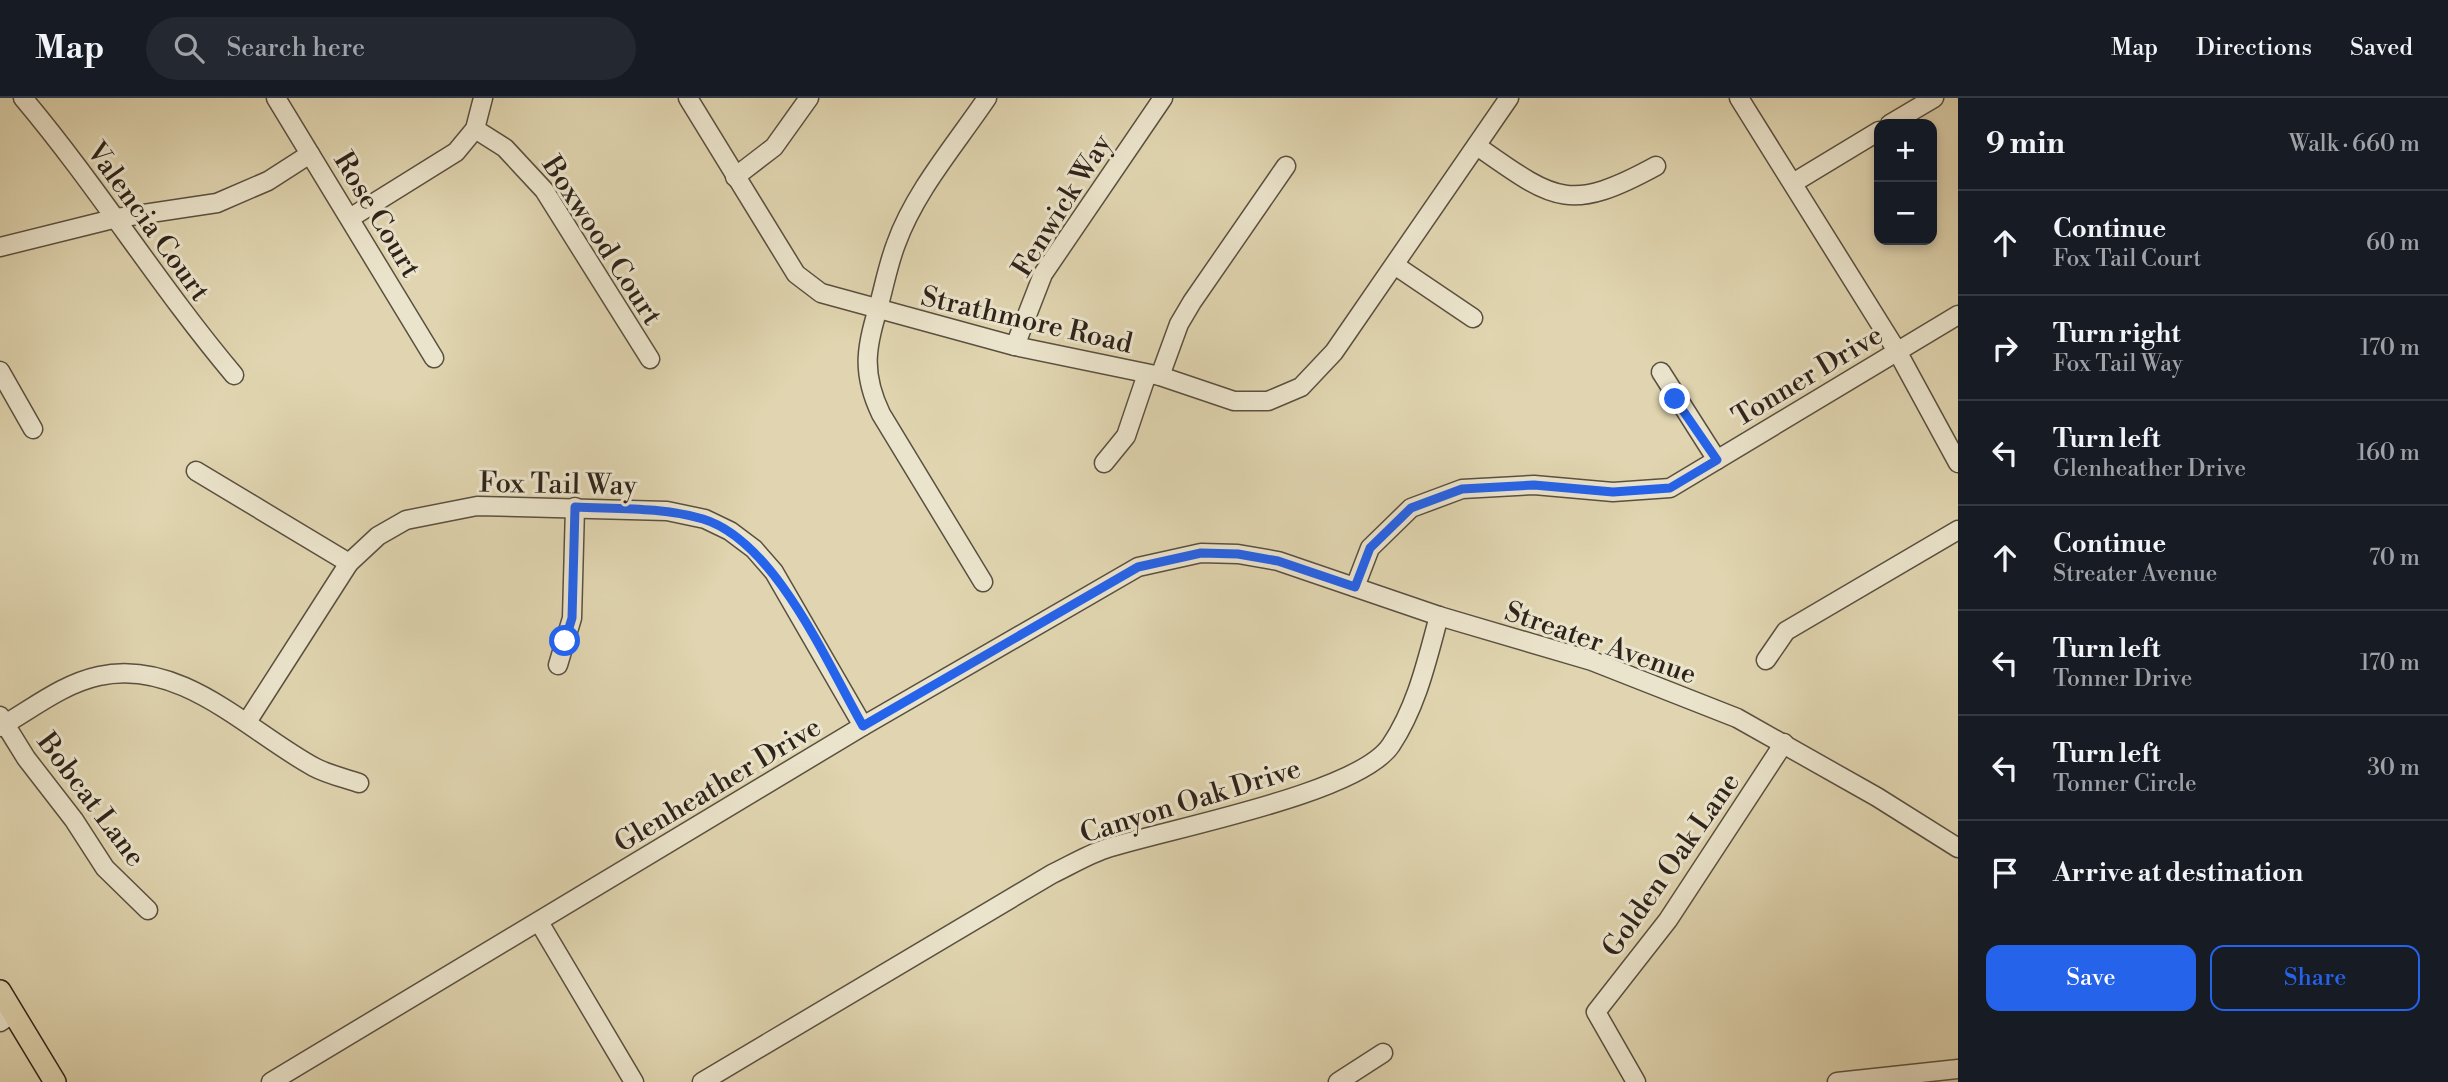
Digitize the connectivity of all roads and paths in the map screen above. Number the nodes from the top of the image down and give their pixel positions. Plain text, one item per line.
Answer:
1 (23, 98) edge
2 (276, 98) edge
3 (483, 98) edge
4 (688, 98) edge
5 (809, 98) edge
6 (987, 98) edge
7 (1163, 98) edge
8 (1509, 98) edge
9 (1739, 98) edge
10 (1934, 98) edge
11 (1898, 119) edge
12 (475, 129) junction
13 (1874, 134) edge
14 (1477, 146) junction
15 (310, 154) junction
16 (1286, 166) dead end
17 (1656, 166) dead end
18 (735, 177) junction
19 (1793, 183) junction
20 (117, 218) junction
21 (350, 218) junction
22 (0, 247) edge
23 (1396, 266) junction
24 (877, 310) junction
25 (1958, 315) edge
26 (1473, 318) dead end
27 (1015, 346) junction
28 (1897, 351) junction
29 (433, 358) dead end
30 (649, 359) dead end
31 (0, 371) edge
32 (1661, 372) dead end
33 (234, 375) dead end
34 (1154, 375) junction
35 (33, 429) dead end
36 (1717, 460) junction
37 (1104, 463) dead end
38 (1958, 463) edge
39 (196, 471) dead end
40 (575, 507) junction
41 (1958, 530) edge
42 (1201, 553) joint
43 (349, 563) junction
44 (983, 582) dead end
45 (1355, 587) junction
46 (1439, 616) junction
47 (1766, 660) dead end
48 (558, 665) dead end
49 (2, 722) edge
50 (247, 722) junction
51 (863, 726) junction
52 (1784, 743) junction
53 (359, 783) dead end
54 (1958, 848) edge
55 (148, 910) dead end
56 (539, 922) junction
57 (0, 991) edge
58 (7, 1017) edge
59 (1383, 1053) dead end
60 (1958, 1069) edge
61 (55, 1082) edge
62 (271, 1082) edge
63 (634, 1082) edge
64 (702, 1082) edge
65 (1338, 1082) edge
66 (1636, 1082) edge
67 (1837, 1082) edge

1 - 20 street, Valencia Court
2 - 15 street, Rose Court
3 - 12 street
4 - 18 street, Strathmore Road
5 - 18 street
6 - 24 street
7 - 27 street, Fenwick Way
8 - 14 street, Strathmore Road
9 - 19 street
10 - 11 street
12 - 21 street
12 - 30 street, Boxwood Court
13 - 19 street
14 - 17 street
14 - 23 street, Strathmore Road
15 - 20 street
15 - 21 street, Rose Court
16 - 34 street
18 - 24 street, Strathmore Road
19 - 28 street
20 - 22 street
20 - 33 street, Valencia Court
21 - 29 street, Rose Court
23 - 26 street
23 - 34 street, Strathmore Road
24 - 27 street, Strathmore Road
24 - 44 street
25 - 28 street, Tonner Drive
27 - 34 street, Strathmore Road
28 - 36 street, Tonner Drive
28 - 38 street
31 - 35 street
32 - 36 street
34 - 37 street
36 - 45 street, Tonner Drive
39 - 43 street
40 - 43 street, Fox Tail Way
40 - 48 street
40 - 51 street, Fox Tail Way
41 - 47 street
42 - 45 street, Streater Avenue
42 - 51 street, Glenheather Drive
43 - 50 street, Fox Tail Way
45 - 46 street, Streater Avenue
46 - 52 street, Streater Avenue
46 - 64 street, Canyon Oak Drive
49 - 50 street
49 - 55 street, Bobcat Lane
50 - 53 street
51 - 56 street, Glenheather Drive
52 - 54 street, Streater Avenue
52 - 66 street, Golden Oak Lane
56 - 62 street, Glenheather Drive
56 - 63 street
57 - 58 main road
58 - 61 main road
59 - 65 street
60 - 67 street

